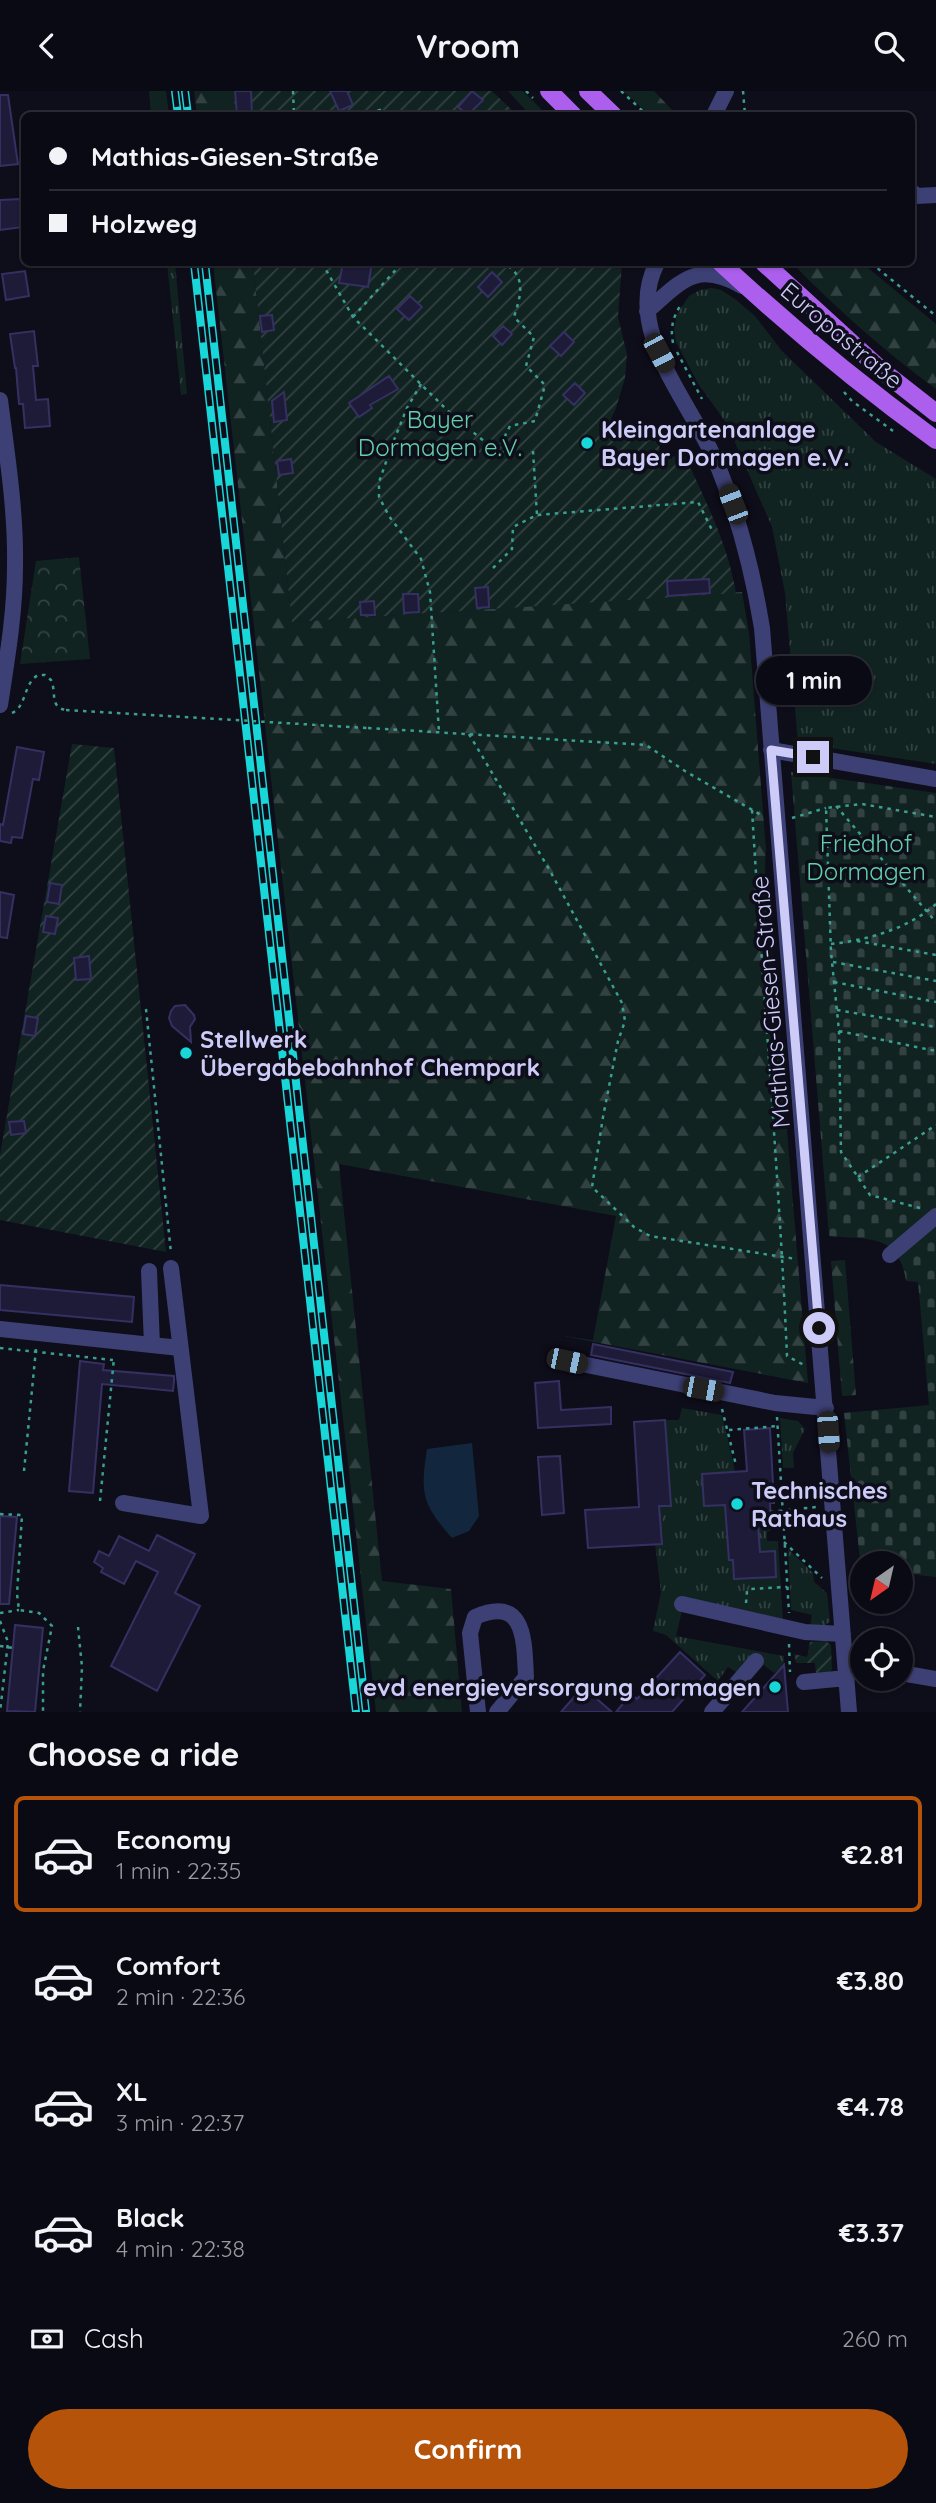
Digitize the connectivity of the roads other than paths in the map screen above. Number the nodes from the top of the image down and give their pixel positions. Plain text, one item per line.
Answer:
1 (549, 91) edge
2 (588, 91) edge
3 (726, 91) edge
4 (570, 112) edge
5 (610, 112) edge
6 (716, 112) edge
7 (725, 112) edge
8 (915, 195) edge
9 (936, 195) edge
10 (656, 266) edge
11 (724, 266) edge
12 (767, 266) edge
13 (752, 291) junction
14 (647, 311) junction
15 (0, 400) edge
16 (936, 413) edge
17 (936, 440) edge
18 (5, 710) edge
19 (771, 750) junction
20 (936, 779) edge
21 (936, 1216) edge
22 (890, 1255) dead end
23 (171, 1268) road end
24 (149, 1271) dead end
25 (0, 1329) edge
26 (152, 1345) junction
27 (180, 1348) junction
28 (567, 1361) dead end
29 (826, 1408) junction
30 (123, 1503) dead end
31 (682, 1604) dead end
32 (843, 1634) junction
33 (756, 1661) dead end
34 (850, 1665) edge
35 (850, 1669) edge
36 (913, 1675) edge
37 (936, 1679) edge
38 (804, 1682) dead end
39 (850, 1690) edge
40 (478, 1712) edge
41 (497, 1712) edge
42 (712, 1712) edge
43 (849, 1712) edge

1 - 4 main road
2 - 5 main road
3 - 6 street
3 - 7 street
8 - 9 street
10 - 14 street, Mathias-Giesen-Straße
11 - 13 main road, Europastraße
12 - 16 main road, Europastraße
13 - 14 street
13 - 17 main road, Europastraße
14 - 19 street, Mathias-Giesen-Straße
15 - 18 street
19 - 20 street
19 - 29 street, Mathias-Giesen-Straße
21 - 22 street
23 - 27 street
24 - 26 street
25 - 26 street
26 - 27 street
27 - 30 street
28 - 29 street
29 - 32 street, Mathias-Giesen-Straße
31 - 32 street
32 - 34 street, Mathias-Giesen-Straße
33 - 42 street
35 - 38 street
36 - 37 street
39 - 43 street, Mathias-Giesen-Straße
40 - 41 street

